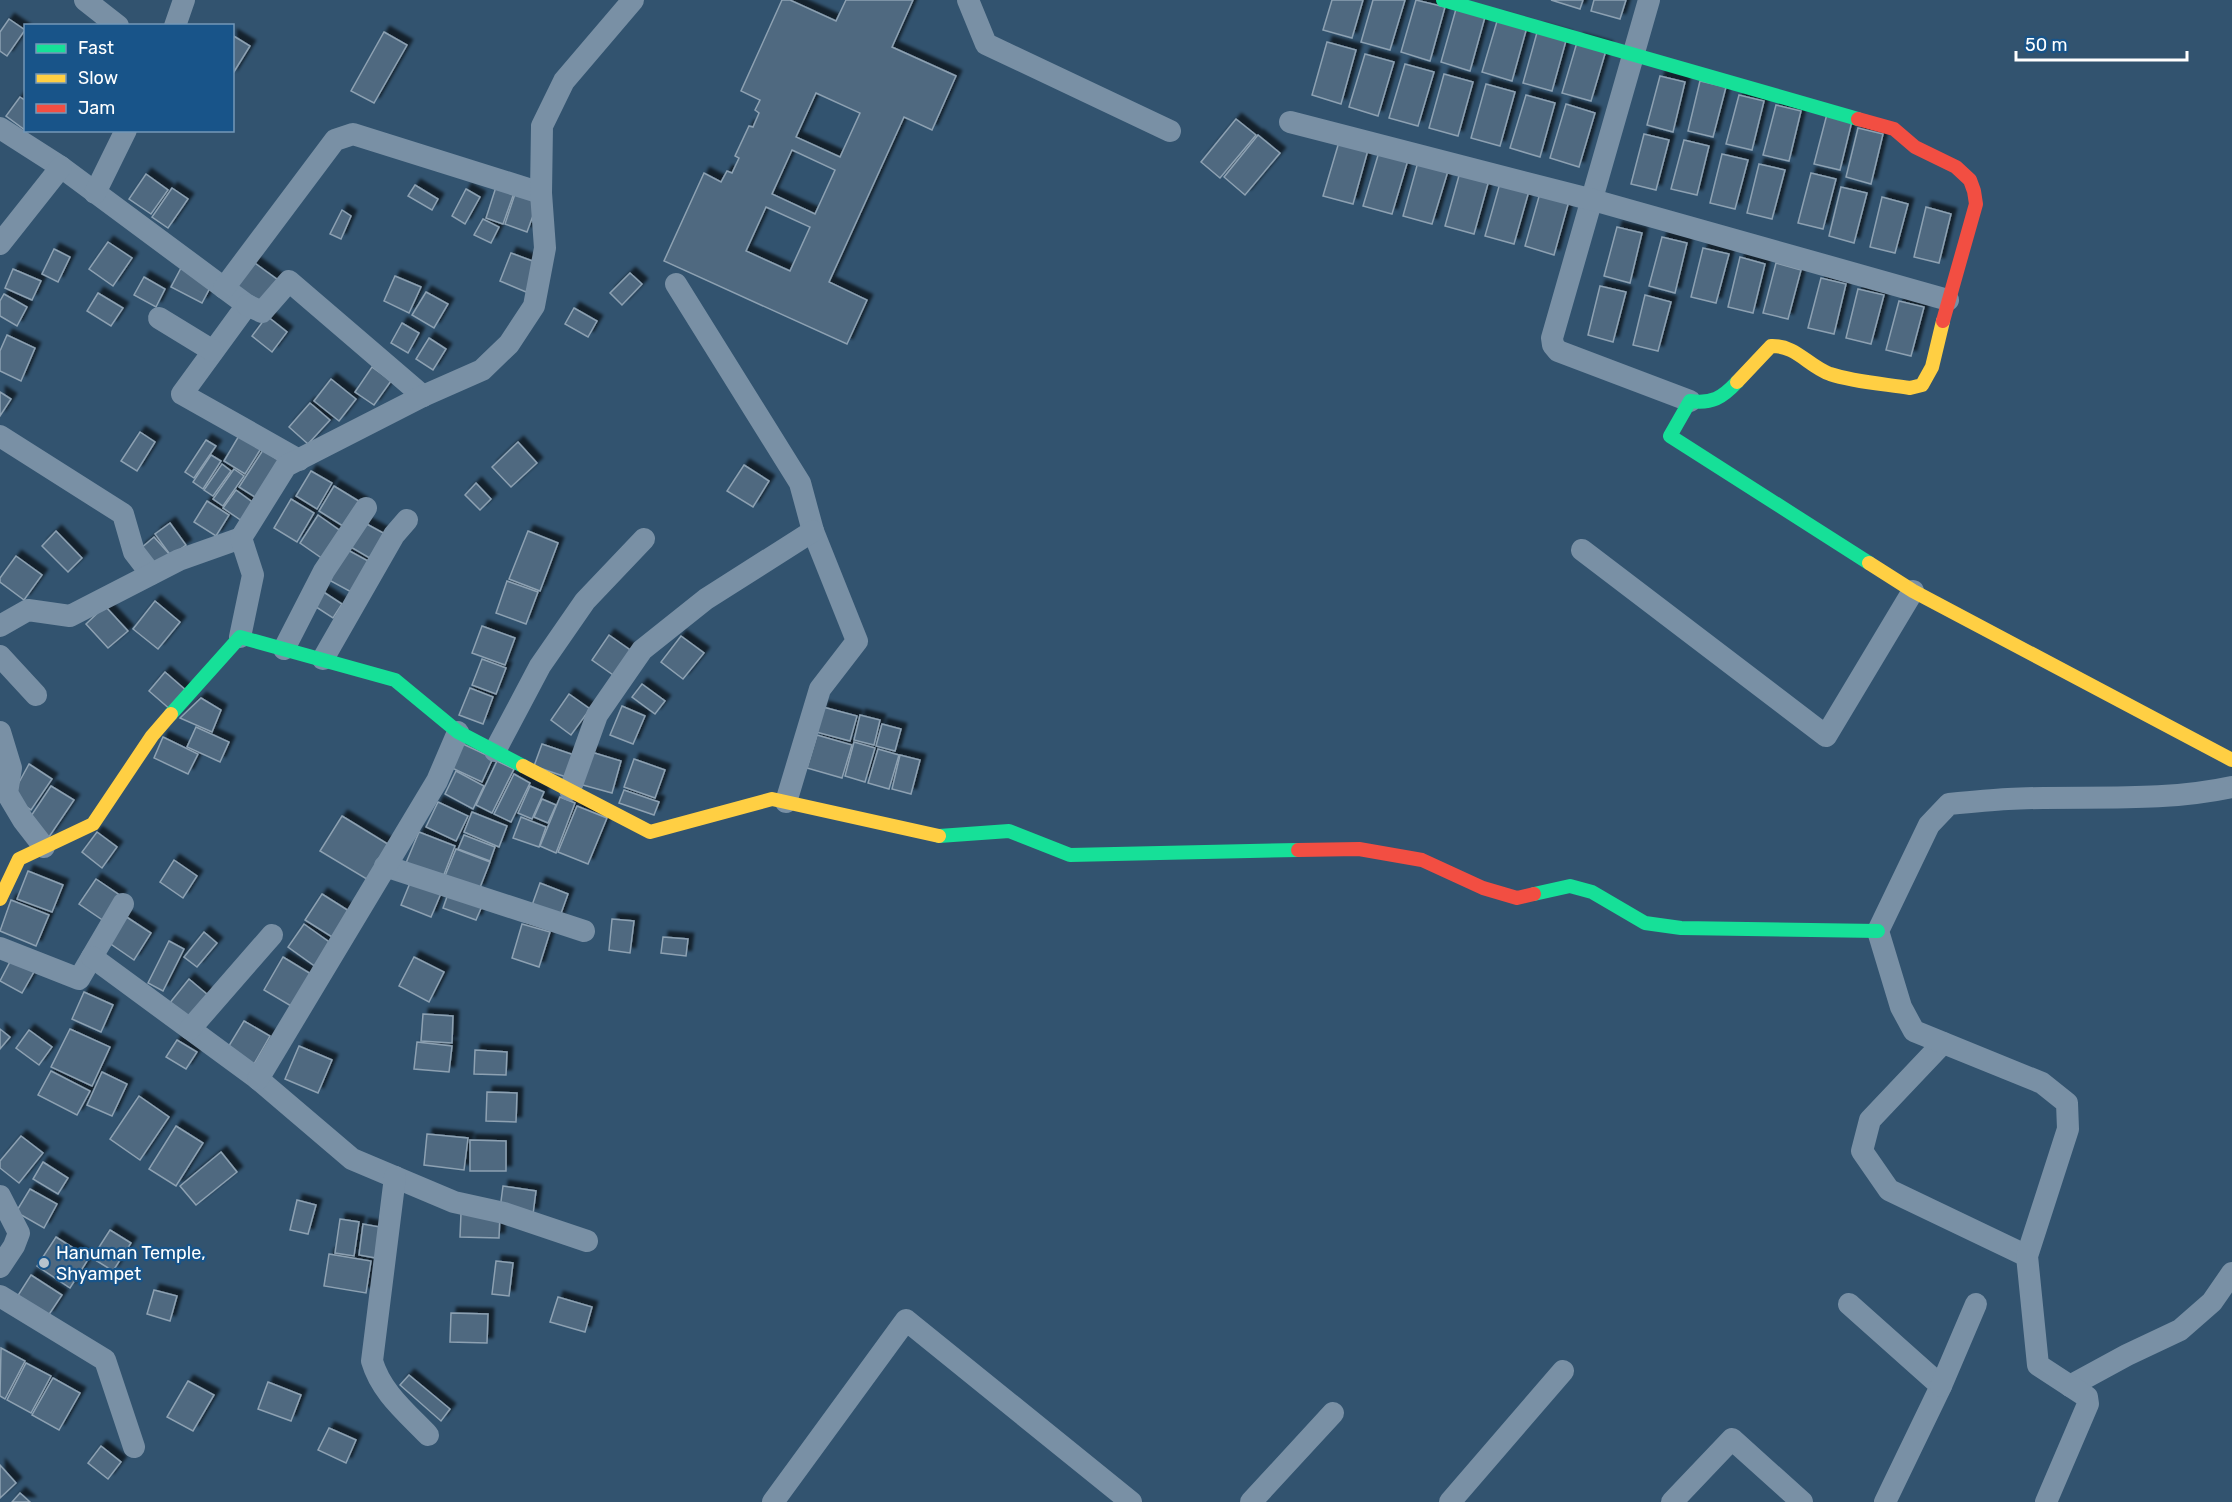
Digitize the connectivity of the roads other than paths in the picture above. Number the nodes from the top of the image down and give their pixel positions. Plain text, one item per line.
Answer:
1 (85, 0) edge
2 (184, 0) edge
3 (633, 0) edge
4 (968, 0) edge
5 (1443, 0) edge
6 (1649, 0) edge
7 (115, 24) edge
8 (176, 24) edge
9 (1634, 54) junction
10 (1290, 122) dead end
11 (0, 128) edge
12 (1170, 131) dead end
13 (125, 132) edge
14 (61, 167) junction
15 (95, 193) junction
16 (541, 193) junction
17 (1593, 201) junction
18 (0, 244) edge
19 (676, 284) dead end
20 (224, 288) junction
21 (1948, 300) junction
22 (247, 305) junction
23 (159, 318) dead end
24 (213, 351) junction
25 (423, 396) junction
26 (1690, 401) junction
27 (0, 436) edge
28 (299, 460) junction
29 (366, 508) dead end
30 (407, 520) dead end
31 (813, 531) junction
32 (241, 538) junction
33 (644, 539) dead end
34 (1582, 550) dead end
35 (151, 574) junction
36 (1913, 591) junction
37 (0, 626) edge
38 (240, 637) junction
39 (284, 649) junction
40 (0, 656) edge
41 (323, 660) junction
42 (36, 695) dead end
43 (0, 732) edge
44 (458, 732) junction
45 (495, 751) junction
46 (2232, 760) edge
47 (2232, 787) edge
48 (570, 790) junction
49 (786, 802) junction
50 (44, 847) junction
51 (385, 866) junction
52 (0, 899) edge
53 (123, 904) dead end
54 (584, 931) dead end
55 (1878, 931) junction
56 (272, 935) dead end
57 (0, 948) edge
58 (92, 957) junction
59 (190, 1029) junction
60 (1943, 1043) junction
61 (258, 1079) junction
62 (395, 1177) junction
63 (0, 1196) edge
64 (587, 1241) dead end
65 (2026, 1256) junction
66 (0, 1267) edge
67 (2232, 1273) edge
68 (0, 1296) edge
69 (1849, 1304) dead end
70 (1976, 1304) dead end
71 (1563, 1371) dead end
72 (1941, 1386) junction
73 (2070, 1386) junction
74 (1333, 1413) dead end
75 (429, 1435) dead end
76 (134, 1447) dead end
77 (773, 1502) edge
78 (1131, 1502) edge
79 (1251, 1502) edge
80 (1449, 1502) edge
81 (1672, 1502) edge
82 (1802, 1502) edge
83 (1885, 1502) edge
84 (2046, 1502) edge

1 - 7 street
2 - 8 street
3 - 16 street
4 - 12 street
5 - 9 street
6 - 9 street
9 - 17 street
9 - 21 street
10 - 17 street
11 - 14 street
13 - 15 street
14 - 15 street
14 - 18 street
15 - 20 street
16 - 20 street
16 - 25 street
17 - 21 street
17 - 26 street
19 - 31 street
20 - 22 street
21 - 26 street
22 - 24 street
22 - 25 street
23 - 24 street
24 - 28 street
25 - 28 street
26 - 36 street
27 - 35 street
28 - 32 street
29 - 39 street
30 - 41 street
31 - 48 street
31 - 49 street
32 - 35 street
32 - 38 street
33 - 45 street
34 - 36 street
35 - 37 street
36 - 46 street
38 - 39 street
38 - 50 street
39 - 41 street
40 - 42 street
41 - 44 street
43 - 50 street
44 - 45 street
44 - 51 street
45 - 48 street
47 - 55 street
48 - 49 street
49 - 55 street
50 - 52 street
51 - 54 street
51 - 61 street
53 - 58 street
55 - 60 street
56 - 59 street
57 - 58 street
58 - 59 street
59 - 61 street
60 - 65 street
60 - 65 street
61 - 62 street
62 - 64 street
62 - 75 street
63 - 66 street
65 - 73 street
67 - 73 street
68 - 76 street
69 - 72 street
70 - 72 street
71 - 80 street
72 - 83 street
73 - 84 street
74 - 79 street
77 - 78 street
81 - 82 street

